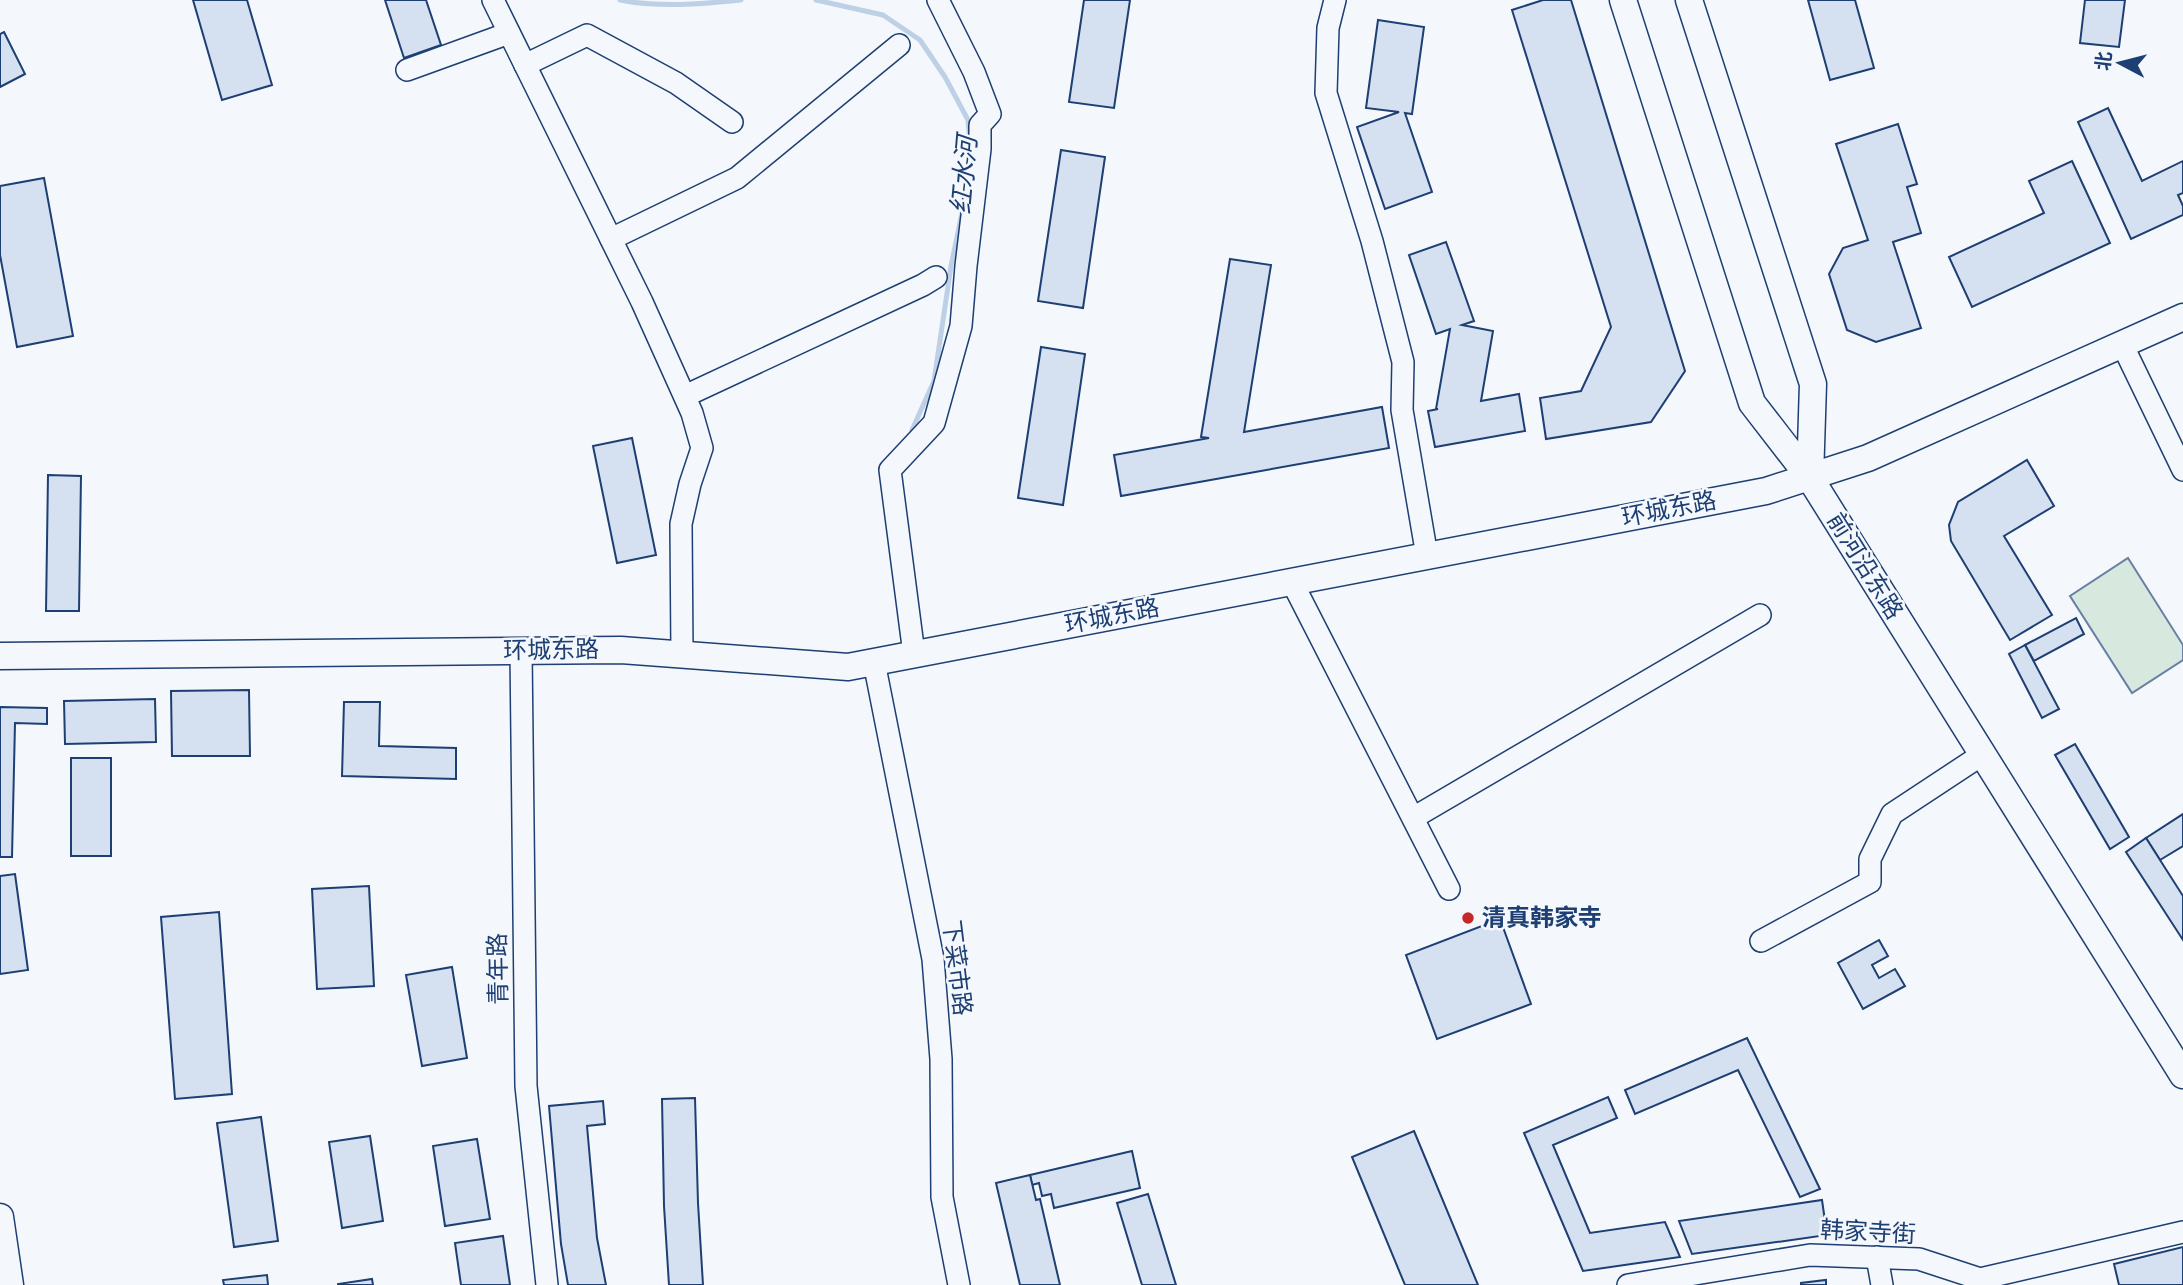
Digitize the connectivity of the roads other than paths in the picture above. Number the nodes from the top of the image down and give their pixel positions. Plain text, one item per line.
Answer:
1 (493, 0) edge
2 (938, 0) edge
3 (1335, 0) edge
4 (1623, 0) edge
5 (1689, 0) edge
6 (509, 33) junction
7 (899, 45) dead end
8 (525, 65) junction
9 (407, 70) dead end
10 (732, 122) dead end
11 (611, 239) junction
12 (936, 277) dead end
13 (2183, 317) edge
14 (2122, 344) junction
15 (685, 396) junction
16 (2183, 470) edge
17 (1810, 478) junction
18 (1427, 556) junction
19 (1292, 582) junction
20 (1760, 615) dead end
21 (521, 651) junction
22 (682, 654) junction
23 (914, 654) junction
24 (0, 656) edge
25 (874, 662) junction
26 (1983, 754) junction
27 (1413, 818) junction
28 (1449, 889) dead end
29 (1761, 941) dead end
30 (2183, 1075) edge
31 (0, 1217) edge
32 (2183, 1232) edge
33 (1877, 1257) junction
34 (10, 1285) edge
35 (547, 1285) edge
36 (959, 1285) edge
37 (1628, 1285) edge
38 (1882, 1285) edge

1 - 6 street
2 - 23 street
3 - 18 street
4 - 17 main road, 前河沿东路
5 - 17 main road
6 - 8 street
6 - 9 street
7 - 11 street
8 - 10 street
8 - 11 street
11 - 15 street
12 - 15 street
13 - 14 main road, 环城东路
14 - 16 street
14 - 17 main road, 环城东路
15 - 22 street
17 - 18 main road, 环城东路
17 - 26 main road, 前河沿东路
18 - 19 main road, 环城东路
19 - 23 main road, 环城东路
19 - 27 street
20 - 27 street
21 - 22 main road, 环城东路
21 - 24 main road, 环城东路
21 - 35 street, 青年路
22 - 25 main road, 环城东路
23 - 25 main road, 环城东路
25 - 36 street, 下菜市路
26 - 29 street
26 - 30 main road, 前河沿东路
27 - 28 street
31 - 34 main road
32 - 33 street, 韩家寺街
33 - 37 street, 韩家寺街
33 - 38 street

